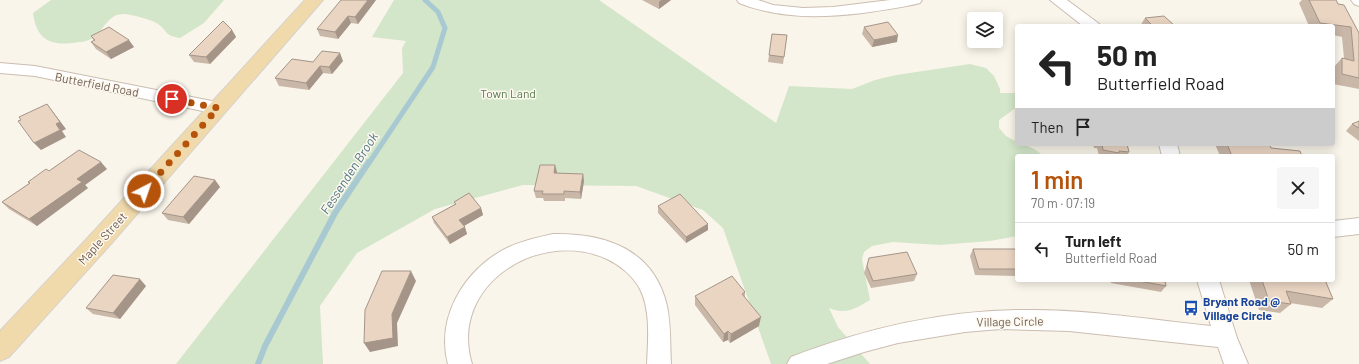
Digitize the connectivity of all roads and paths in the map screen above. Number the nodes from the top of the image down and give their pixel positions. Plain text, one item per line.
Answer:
1 (314, 0) edge
2 (744, 0) edge
3 (914, 0) edge
4 (1057, 0) edge
5 (1090, 24) edge
6 (0, 68) edge
7 (218, 108) junction
8 (1359, 226) edge
9 (1335, 229) edge
10 (1209, 282) edge
11 (1226, 338) junction
12 (0, 349) edge
13 (460, 364) edge
14 (659, 364) edge
15 (799, 364) edge
16 (1236, 364) edge

1 - 7 main road, Maple Street
2 - 3 street
4 - 5 street
6 - 7 street, Butterfield Road
7 - 12 main road, Maple Street
8 - 9 street
10 - 11 street
11 - 15 street, Village Circle
11 - 16 street
13 - 14 street

